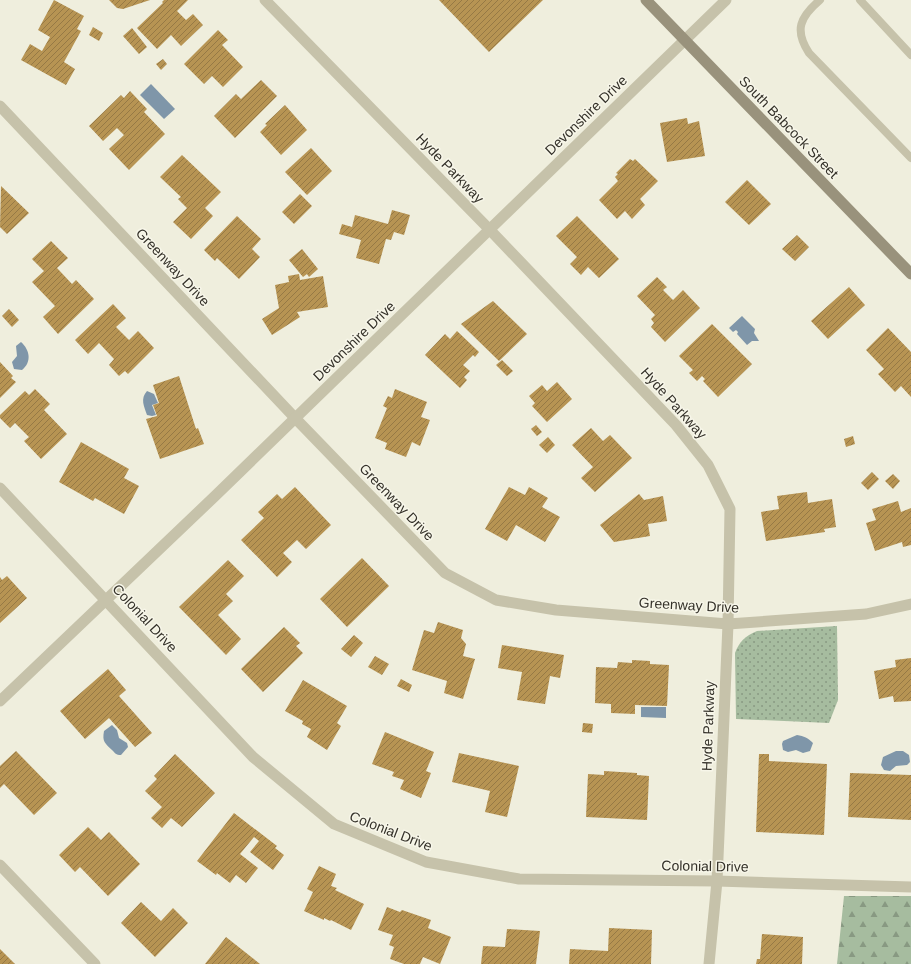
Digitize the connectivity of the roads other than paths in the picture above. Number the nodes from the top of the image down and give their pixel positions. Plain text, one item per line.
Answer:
1 (265, 0) edge
2 (646, 0) edge
3 (726, 0) edge
4 (820, 0) edge
5 (860, 0) edge
6 (685, 40) junction
7 (911, 55) edge
8 (0, 106) edge
9 (911, 158) edge
10 (490, 230) junction
11 (911, 274) edge
12 (296, 419) junction
13 (0, 488) edge
14 (107, 600) junction
15 (911, 604) edge
16 (728, 624) junction
17 (0, 701) edge
18 (0, 865) edge
19 (717, 881) junction
20 (911, 887) edge
21 (95, 964) edge
22 (709, 964) edge

1 - 10 street, Hyde Parkway
2 - 6 main road, South Babcock Street
3 - 6 street, Devonshire Drive
4 - 9 lane
5 - 7 lane
6 - 10 street, Devonshire Drive
6 - 11 main road, South Babcock Street
8 - 12 street, Greenway Drive
10 - 12 street, Devonshire Drive
10 - 16 street, Hyde Parkway
12 - 14 street, Devonshire Drive
12 - 16 street, Greenway Drive
13 - 14 street, Colonial Drive
14 - 17 street, Devonshire Drive
14 - 19 street, Colonial Drive
15 - 16 street, Greenway Drive
16 - 19 street, Hyde Parkway
18 - 21 street
19 - 20 street, Colonial Drive
19 - 22 street, Hyde Parkway

